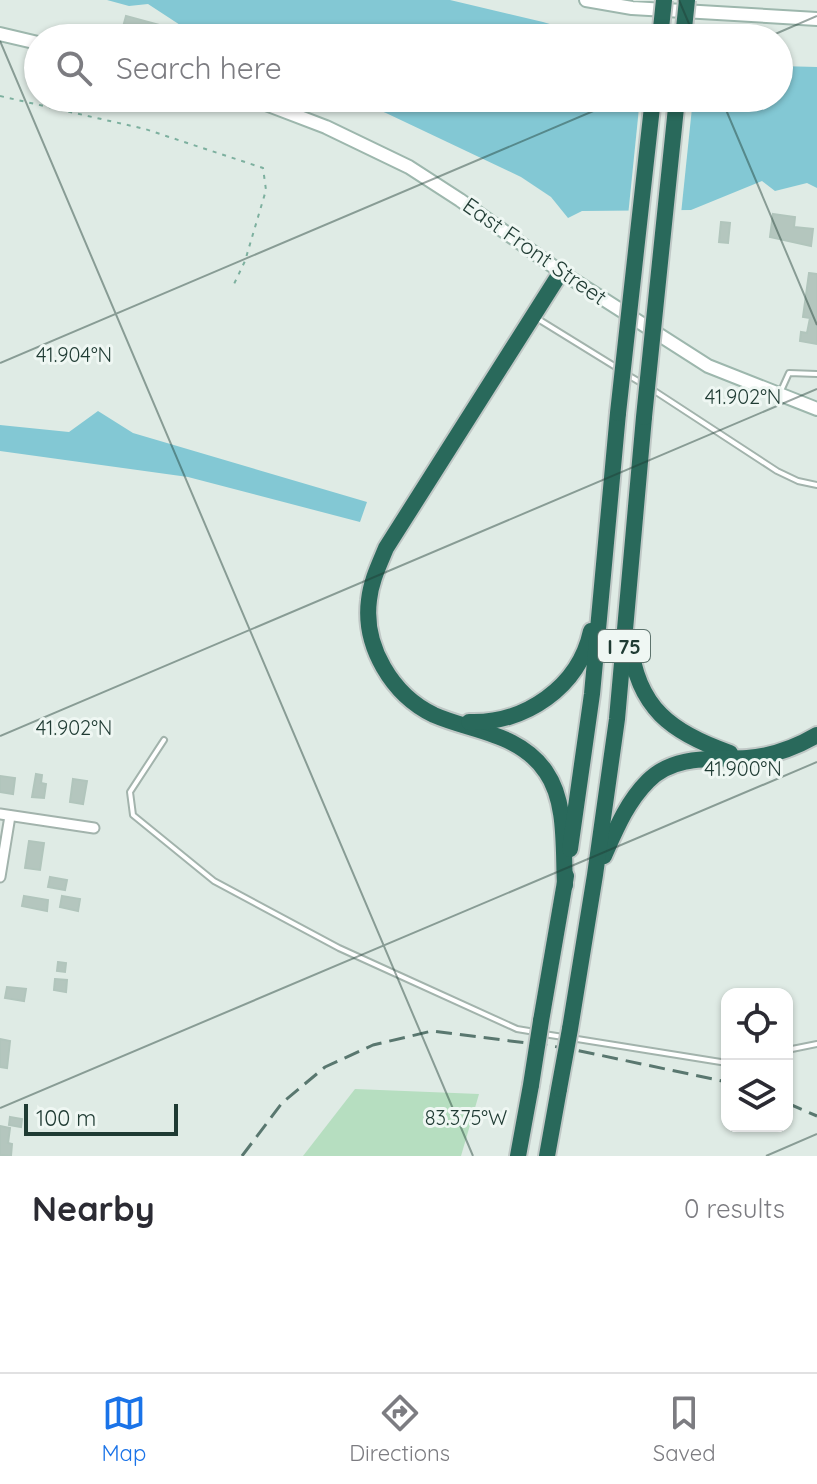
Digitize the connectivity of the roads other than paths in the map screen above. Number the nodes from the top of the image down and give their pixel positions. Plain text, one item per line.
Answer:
1 (586, 0) edge
2 (664, 0) edge
3 (687, 0) edge
4 (817, 19) edge
5 (661, 24) edge
6 (684, 24) edge
7 (0, 34) edge
8 (24, 40) edge
9 (287, 112) edge
10 (651, 112) edge
11 (676, 112) edge
12 (561, 272) junction
13 (532, 315) junction
14 (817, 374) edge
15 (779, 395) junction
16 (817, 409) edge
17 (817, 485) edge
18 (604, 567) junction
19 (630, 583) junction
20 (456, 722) junction
21 (817, 735) edge
22 (164, 740) dead end
23 (747, 758) junction
24 (5, 815) edge
25 (94, 828) dead end
26 (595, 875) junction
27 (0, 877) edge
28 (565, 885) junction
29 (817, 1044) edge
30 (793, 1049) edge
31 (721, 1062) edge
32 (518, 1156) edge
33 (547, 1156) edge

1 - 4 street
2 - 5 highway, bridge
3 - 6 highway, bridge
7 - 8 street
9 - 12 street, East Front Street
10 - 18 highway, I 75, bridge
11 - 19 highway, I 75, bridge
12 - 13 highway
12 - 15 street, East Front Street
13 - 17 lane
13 - 20 highway
14 - 15 lane
15 - 16 street, East Front Street
18 - 20 highway
18 - 28 highway, I 75
19 - 23 highway
19 - 26 highway, I 75
20 - 28 highway
21 - 23 highway
22 - 31 lane
23 - 26 highway
24 - 25 street
24 - 27 street
26 - 33 highway, I 75, bridge
28 - 32 highway, I 75, bridge
29 - 30 lane

